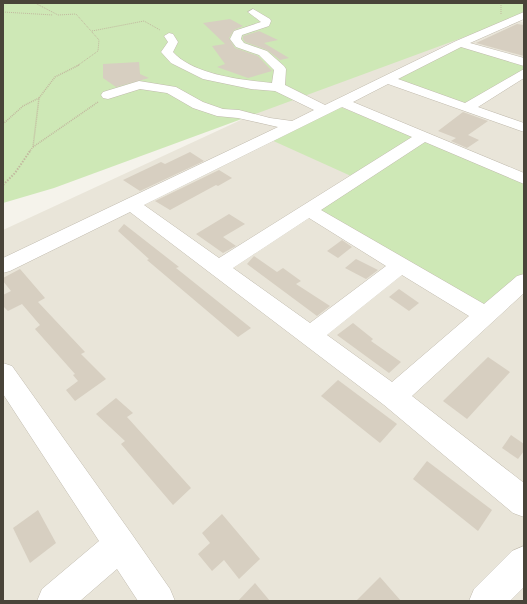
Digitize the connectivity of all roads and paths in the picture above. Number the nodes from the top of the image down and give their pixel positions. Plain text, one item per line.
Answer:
1 (35, 3) edge
2 (3, 12) edge
3 (253, 12) dead end
4 (58, 15) junction
5 (524, 15) edge
6 (498, 26) junction
7 (92, 31) junction
8 (517, 31) dead end
9 (169, 36) joint
10 (460, 43) junction
11 (524, 62) edge
12 (524, 73) edge
13 (386, 79) junction
14 (278, 87) junction
15 (108, 95) joint
16 (39, 98) junction
17 (342, 102) junction
18 (466, 108) junction
19 (324, 110) junction
20 (3, 124) edge
21 (292, 125) junction
22 (524, 128) edge
23 (423, 137) junction
24 (33, 147) junction
25 (524, 179) edge
26 (3, 185) edge
27 (131, 204) junction
28 (308, 210) junction
29 (401, 265) junction
30 (3, 266) edge
31 (218, 268) junction
32 (524, 281) edge
33 (485, 315) junction
34 (310, 336) junction
35 (3, 373) edge
36 (393, 397) junction
37 (524, 502) edge
38 (120, 544) junction
39 (524, 563) edge
40 (54, 601) edge
41 (158, 601) edge
42 (486, 601) edge

1 - 4 path
2 - 4 path
3 - 14 street
4 - 7 path
5 - 6 street
6 - 8 street
6 - 10 street
7 - 9 path
7 - 16 path
9 - 14 street
10 - 11 street
10 - 13 street
12 - 18 street
13 - 17 street
13 - 18 street
14 - 19 street
15 - 21 street
15 - 24 path
16 - 20 path
16 - 24 path
17 - 19 street
17 - 23 street
18 - 22 street
19 - 21 street
21 - 27 street
23 - 25 street
23 - 28 street
24 - 26 path
27 - 30 street
27 - 31 street
28 - 29 street
28 - 31 street
29 - 33 street
29 - 34 street
31 - 34 street
32 - 33 street
33 - 36 street
34 - 36 street
35 - 38 street
36 - 37 street
38 - 40 street
38 - 41 street
39 - 42 street

